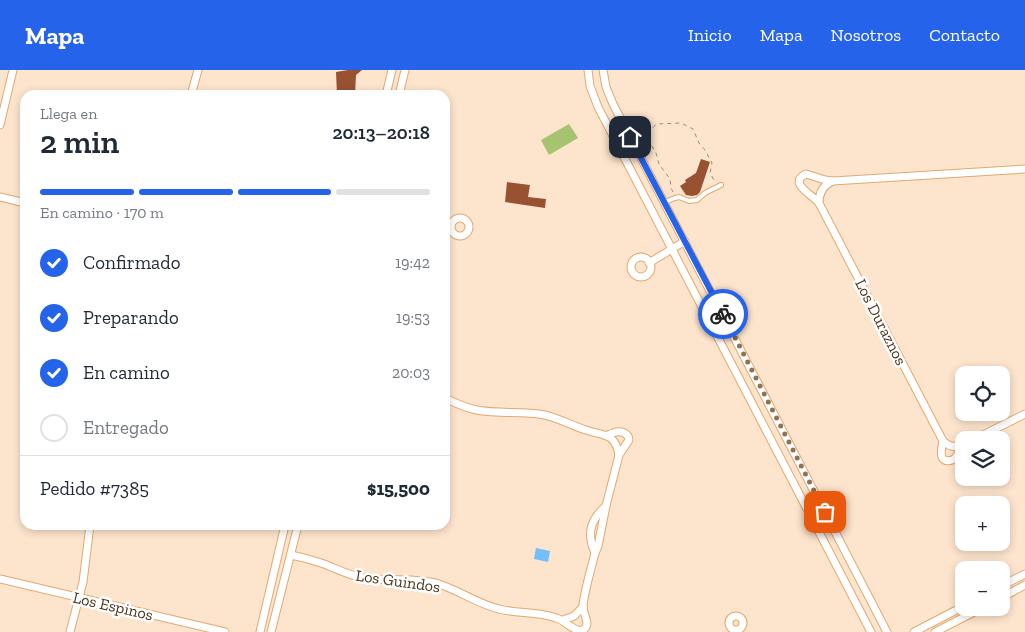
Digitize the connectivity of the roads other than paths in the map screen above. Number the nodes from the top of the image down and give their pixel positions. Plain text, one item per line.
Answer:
1 (13, 70) edge
2 (198, 70) edge
3 (392, 70) edge
4 (405, 70) edge
5 (588, 70) edge
6 (603, 70) edge
7 (192, 90) edge
8 (387, 90) edge
9 (400, 90) edge
10 (0, 125) edge
11 (1025, 169) edge
12 (833, 181) junction
13 (719, 186) road end
14 (0, 197) edge
15 (20, 202) edge
16 (665, 202) junction
17 (819, 203) junction
18 (685, 241) junction
19 (671, 249) junction
20 (649, 262) dead end
21 (450, 400) edge
22 (772, 410) junction
23 (1025, 414) edge
24 (759, 416) junction
25 (991, 431) edge
26 (608, 435) junction
27 (943, 441) junction
28 (955, 446) edge
29 (619, 455) junction
30 (955, 458) edge
31 (606, 506) junction
32 (90, 530) edge
33 (285, 530) edge
34 (297, 530) edge
35 (595, 553) junction
36 (291, 555) junction
37 (1025, 574) edge
38 (0, 579) edge
39 (1010, 582) edge
40 (1025, 585) edge
41 (1010, 593) edge
42 (79, 598) junction
43 (583, 607) junction
44 (955, 611) edge
45 (966, 616) edge
46 (563, 620) junction
47 (70, 632) edge
48 (225, 632) edge
49 (261, 632) edge
50 (269, 632) edge
51 (871, 632) edge
52 (887, 632) edge
53 (914, 632) edge
54 (935, 632) edge

1 - 10 street
2 - 7 street
3 - 8 street
4 - 9 street
5 - 19 street
6 - 16 street
11 - 12 street, Los Duraznos
12 - 17 street
12 - 17 street, Los Duraznos
13 - 16 lane
14 - 15 street
16 - 18 street
17 - 27 street, Los Duraznos
18 - 19 street
18 - 22 street
19 - 20 street
19 - 24 street
21 - 26 street, Los Guindos
22 - 24 street
22 - 52 street
23 - 25 street
24 - 51 street
26 - 29 street
26 - 29 street, Los Guindos
27 - 28 street, Los Duraznos
27 - 30 street, Los Duraznos
29 - 31 street, Los Guindos
31 - 35 street, Los Guindos
31 - 35 street, Los Guindos
32 - 42 street
33 - 49 street
34 - 36 street
35 - 43 street, Los Guindos
36 - 46 street, Los Guindos
36 - 50 street
37 - 39 street
38 - 42 street, Los Espinos
40 - 41 street
42 - 47 street
42 - 48 street, Los Espinos
43 - 46 street
43 - 46 street, Los Guindos
44 - 53 street
45 - 54 street
49 - 50 street

